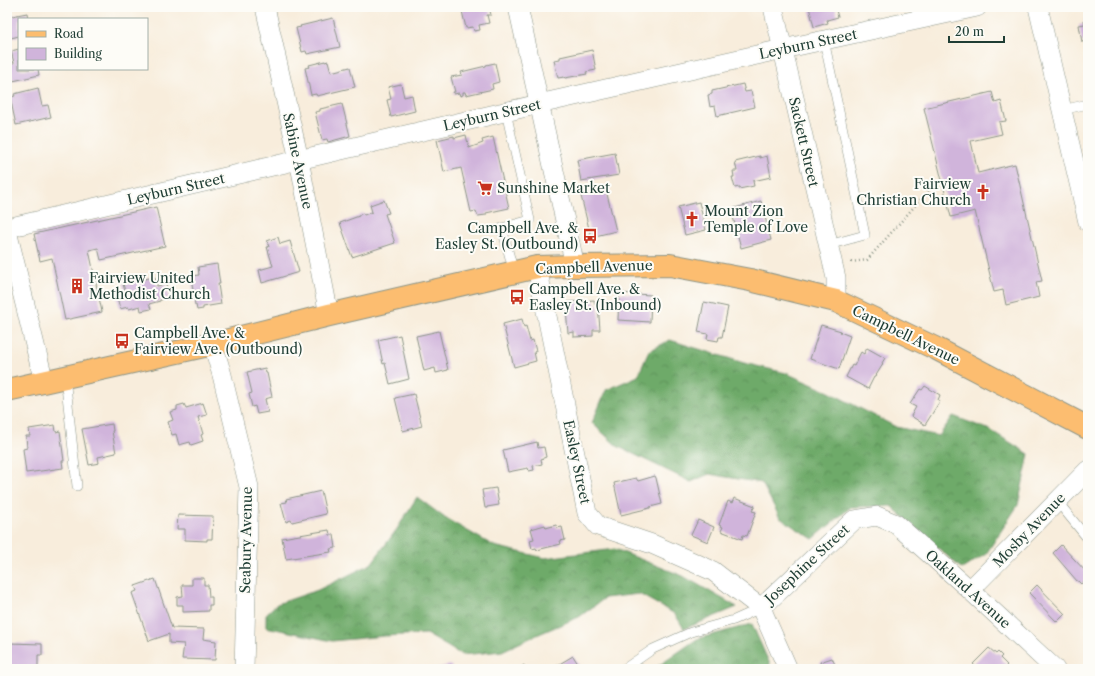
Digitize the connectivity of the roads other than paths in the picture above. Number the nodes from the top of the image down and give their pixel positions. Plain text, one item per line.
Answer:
1 (265, 7) edge
2 (518, 7) edge
3 (773, 7) edge
4 (977, 7) edge
5 (1038, 7) edge
6 (824, 40) junction
7 (783, 49) junction
8 (539, 104) junction
9 (1088, 104) edge
10 (1062, 110) junction
11 (506, 112) junction
12 (299, 160) junction
13 (1088, 222) edge
14 (7, 229) edge
15 (828, 245) junction
16 (576, 266) junction
17 (537, 267) junction
18 (514, 273) junction
19 (836, 301) junction
20 (329, 315) junction
21 (213, 344) junction
22 (54, 380) junction
23 (7, 390) edge
24 (1088, 428) edge
25 (1088, 470) edge
26 (77, 486) dead end
27 (1057, 501) junction
28 (877, 516) joint
29 (1088, 539) edge
30 (970, 590) junction
31 (761, 608) junction
32 (244, 669) edge
33 (624, 669) edge
34 (788, 669) edge
35 (1054, 669) edge

1 - 12 street, Sabine Avenue
2 - 8 street
3 - 7 street, Sackett Street
4 - 6 street, Leyburn Street
5 - 10 street
6 - 7 street, Leyburn Street
6 - 15 lane
7 - 8 street, Leyburn Street
7 - 15 street, Sackett Street
8 - 11 street, Leyburn Street
8 - 16 street
9 - 10 lane
10 - 13 street
11 - 12 street, Leyburn Street
11 - 18 lane
12 - 14 street, Leyburn Street
12 - 20 street, Sabine Avenue
14 - 22 street
15 - 19 street, Sackett Street
16 - 17 main road, Campbell Avenue
16 - 19 main road, Campbell Avenue
17 - 18 main road, Campbell Avenue
17 - 31 street, Easley Street
18 - 20 main road, Campbell Avenue
19 - 24 main road, Campbell Avenue
20 - 21 main road, Campbell Avenue
21 - 22 main road, Campbell Avenue
21 - 32 street, Seabury Avenue
22 - 23 main road, Campbell Avenue
22 - 26 lane
25 - 27 street, Mosby Avenue
27 - 29 lane
27 - 30 street, Mosby Avenue
28 - 30 street, Oakland Avenue
28 - 31 street, Josephine Street
30 - 35 street, Oakland Avenue
31 - 33 lane
31 - 34 street, Easley Street

